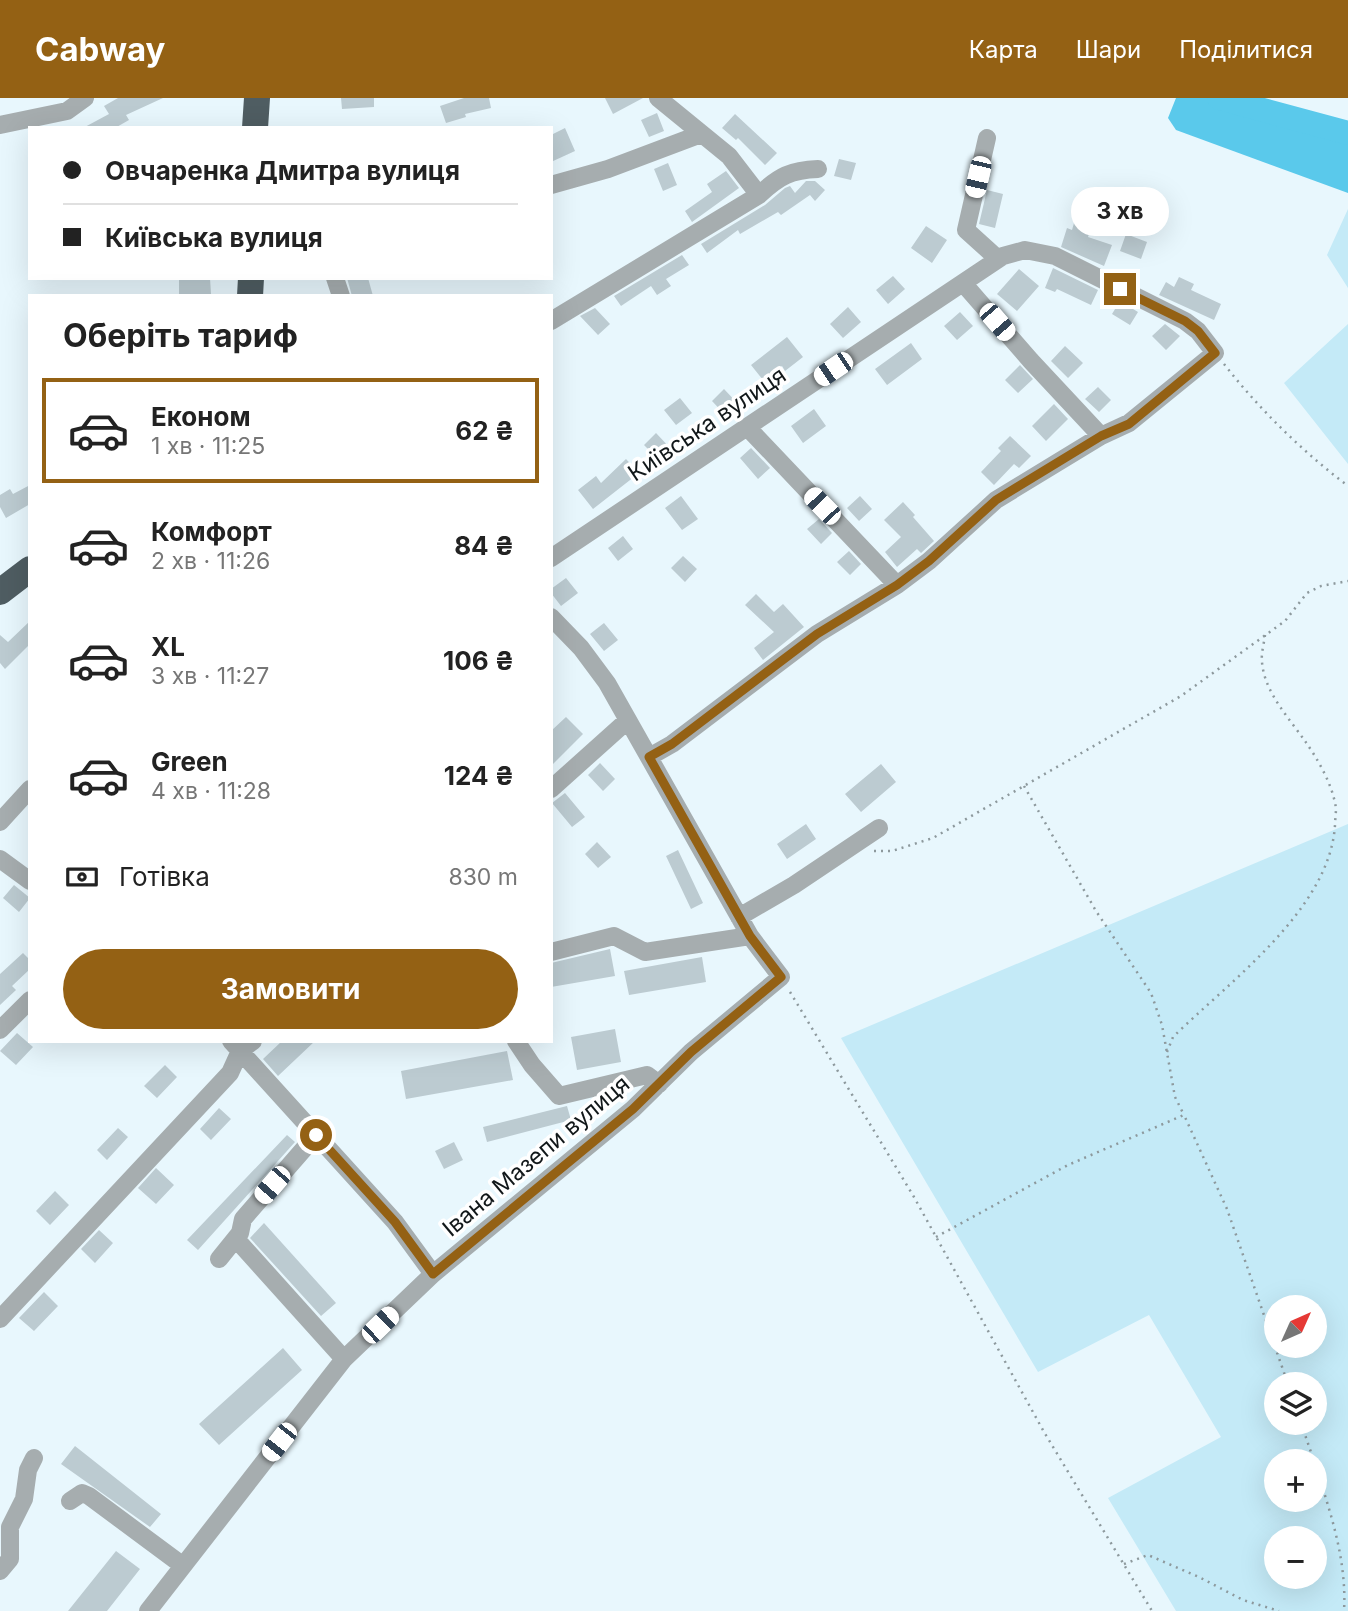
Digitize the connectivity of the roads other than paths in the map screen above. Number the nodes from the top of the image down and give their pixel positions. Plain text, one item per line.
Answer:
1 (85, 98) edge
2 (257, 98) edge
3 (658, 98) edge
4 (0, 125) edge
5 (255, 126) edge
6 (701, 134) junction
7 (987, 138) dead end
8 (818, 169) dead end
9 (553, 184) edge
10 (760, 195) junction
11 (998, 259) junction
12 (963, 283) junction
13 (553, 320) edge
14 (747, 427) junction
15 (1101, 436) junction
16 (553, 557) edge
17 (28, 571) edge
18 (897, 585) junction
19 (0, 592) edge
20 (553, 619) edge
21 (628, 720) junction
22 (649, 757) junction
23 (553, 787) edge
24 (28, 791) edge
25 (0, 822) edge
26 (879, 828) dead end
27 (0, 859) edge
28 (28, 880) edge
29 (739, 917) junction
30 (750, 936) junction
31 (553, 951) edge
32 (28, 1002) edge
33 (0, 1030) edge
34 (517, 1043) edge
35 (241, 1045) edge
36 (659, 1084) junction
37 (316, 1135) junction
38 (236, 1240) junction
39 (219, 1259) dead end
40 (433, 1274) junction
41 (0, 1319) edge
42 (344, 1359) junction
43 (34, 1458) dead end
44 (70, 1501) dead end
45 (181, 1565) junction
46 (0, 1571) edge
47 (148, 1611) edge

1 - 4 street
2 - 5 highway
3 - 6 street
6 - 9 street
6 - 10 street
7 - 11 street
8 - 10 street
10 - 13 street
11 - 12 street, Київська вулиця
11 - 15 street, Київська вулиця
12 - 14 street, Київська вулиця
12 - 15 street
14 - 16 street, Київська вулиця
14 - 18 street
15 - 18 street
17 - 19 highway
18 - 22 street
20 - 21 street
21 - 22 street
21 - 23 street
22 - 29 street
24 - 25 street
26 - 29 street
27 - 28 street
29 - 30 street
30 - 31 street
30 - 36 street, Івана Мазепи вулиця
32 - 33 street
34 - 36 street
35 - 37 street
35 - 41 street
36 - 40 street, Івана Мазепи вулиця
37 - 38 street
37 - 40 street
38 - 39 street
38 - 42 street
40 - 42 street, Івана Мазепи вулиця
42 - 45 street, Івана Мазепи вулиця
43 - 46 street
44 - 45 street
45 - 47 street, Івана Мазепи вулиця

